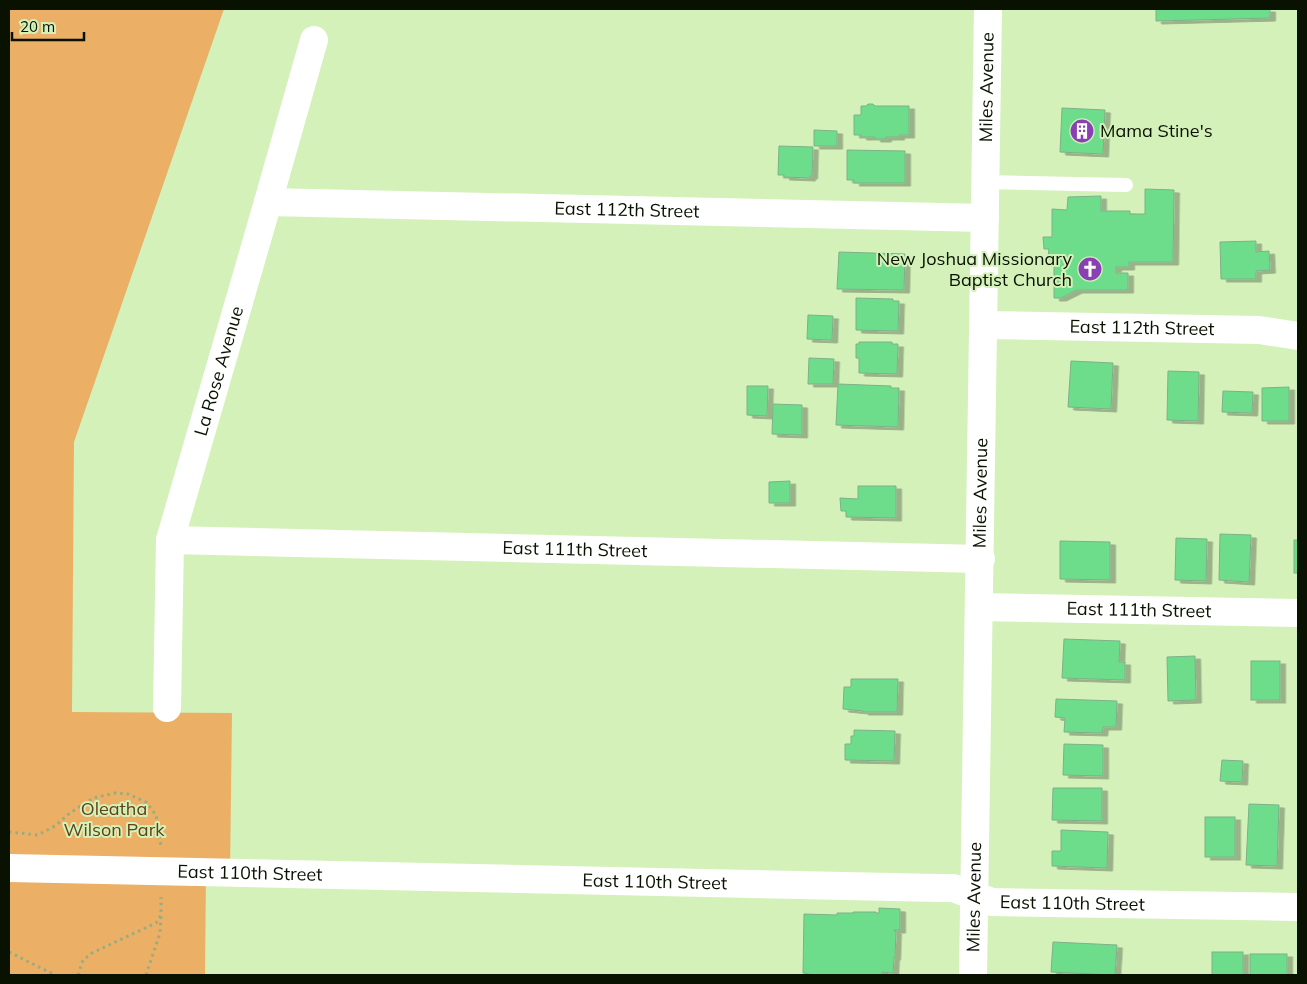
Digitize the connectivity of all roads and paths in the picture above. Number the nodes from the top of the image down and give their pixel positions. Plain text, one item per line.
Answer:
1 (988, 9) edge
2 (314, 40) dead end
3 (985, 182) junction
4 (1126, 185) dead end
5 (268, 202) junction
6 (985, 218) junction
7 (984, 325) junction
8 (1298, 336) edge
9 (170, 540) junction
10 (981, 559) junction
11 (980, 607) junction
12 (1298, 613) edge
13 (167, 708) dead end
14 (9, 832) edge
15 (161, 848) dead end
16 (9, 868) edge
17 (161, 892) dead end
18 (975, 896) junction
19 (1298, 907) edge
20 (160, 915) junction
21 (9, 952) edge
22 (54, 975) edge
23 (78, 975) edge
24 (146, 975) edge
25 (973, 975) edge

1 - 3 street, Miles Avenue
2 - 5 street, La Rose Avenue
3 - 4 lane
3 - 6 street, Miles Avenue
5 - 6 street, East 112th Street
5 - 9 street, La Rose Avenue
6 - 7 street, Miles Avenue
7 - 8 street, East 112th Street
7 - 10 street, Miles Avenue
9 - 10 street, East 111th Street
9 - 13 street, La Rose Avenue
10 - 11 street, Miles Avenue
11 - 12 street, East 111th Street
11 - 18 street, Miles Avenue
14 - 15 path
16 - 18 street, East 110th Street
17 - 20 path
18 - 19 street, East 110th Street
18 - 25 street, Miles Avenue
20 - 23 path
20 - 24 path
21 - 22 path

